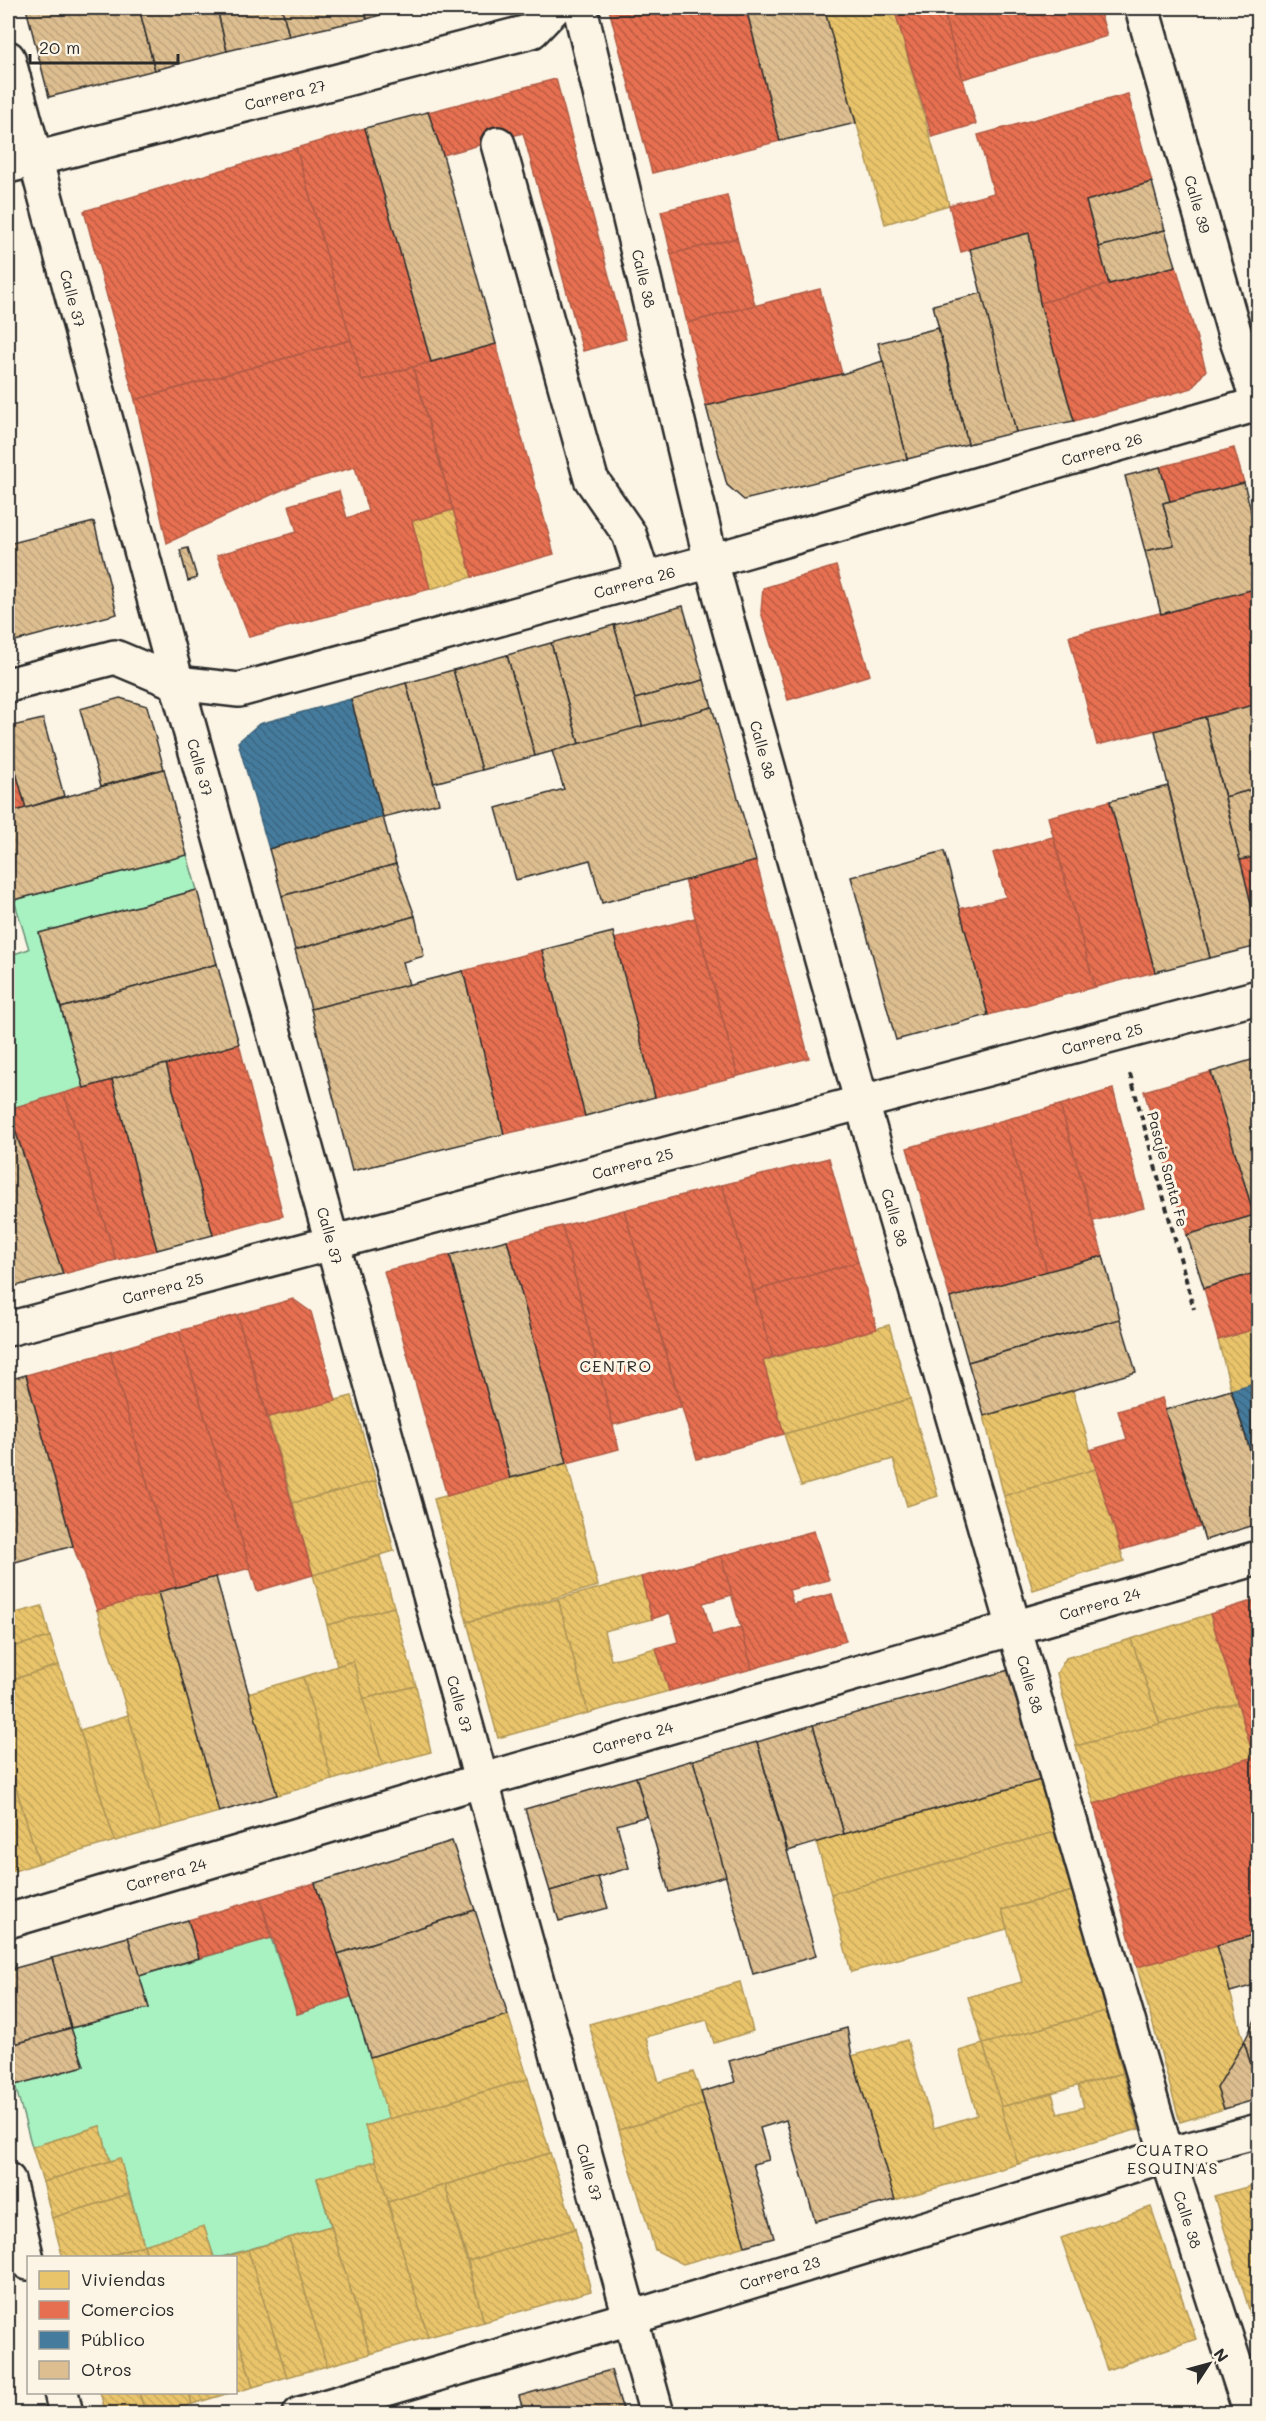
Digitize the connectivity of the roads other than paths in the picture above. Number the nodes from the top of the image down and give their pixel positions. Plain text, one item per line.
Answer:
1 (554, 8) edge
2 (580, 8) edge
3 (1142, 8) edge
4 (8, 58) edge
5 (498, 144) dead end
6 (22, 161) edge
7 (1258, 403) edge
8 (711, 561) junction
9 (643, 577) junction
10 (177, 683) junction
11 (8, 685) edge
12 (1258, 997) edge
13 (862, 1103) junction
14 (331, 1242) junction
15 (8, 1329) edge
16 (1258, 1557) edge
17 (1016, 1629) junction
18 (480, 1781) junction
19 (8, 1921) edge
20 (1258, 2131) edge
21 (1167, 2155) junction
22 (8, 2180) edge
23 (27, 2259) edge
24 (630, 2318) junction
25 (61, 2394) edge
26 (66, 2414) edge
27 (300, 2414) edge
28 (657, 2414) edge
29 (1251, 2414) edge

1 - 6 street, Carrera 27
2 - 8 street, Calle 38
3 - 7 street, Calle 39
4 - 6 street, Calle 37
5 - 9 street
6 - 10 street, Calle 37
7 - 8 street, Carrera 26
8 - 9 street, Carrera 26
8 - 13 street, Calle 38
9 - 10 street, Carrera 26
10 - 11 street, Carrera 26
10 - 14 street, Calle 37
12 - 13 street, Carrera 25
13 - 14 street, Carrera 25
13 - 17 street, Calle 38
14 - 15 street, Carrera 25
14 - 18 street, Calle 37
16 - 17 street, Carrera 24
17 - 18 street, Carrera 24
17 - 21 street, Calle 38
18 - 19 street, Carrera 24
18 - 24 street, Calle 37
20 - 21 street, Carrera 23
21 - 24 street, Carrera 23
21 - 29 street, Calle 38
22 - 23 street
24 - 27 street, Carrera 23
24 - 28 street, Calle 37
25 - 26 street

